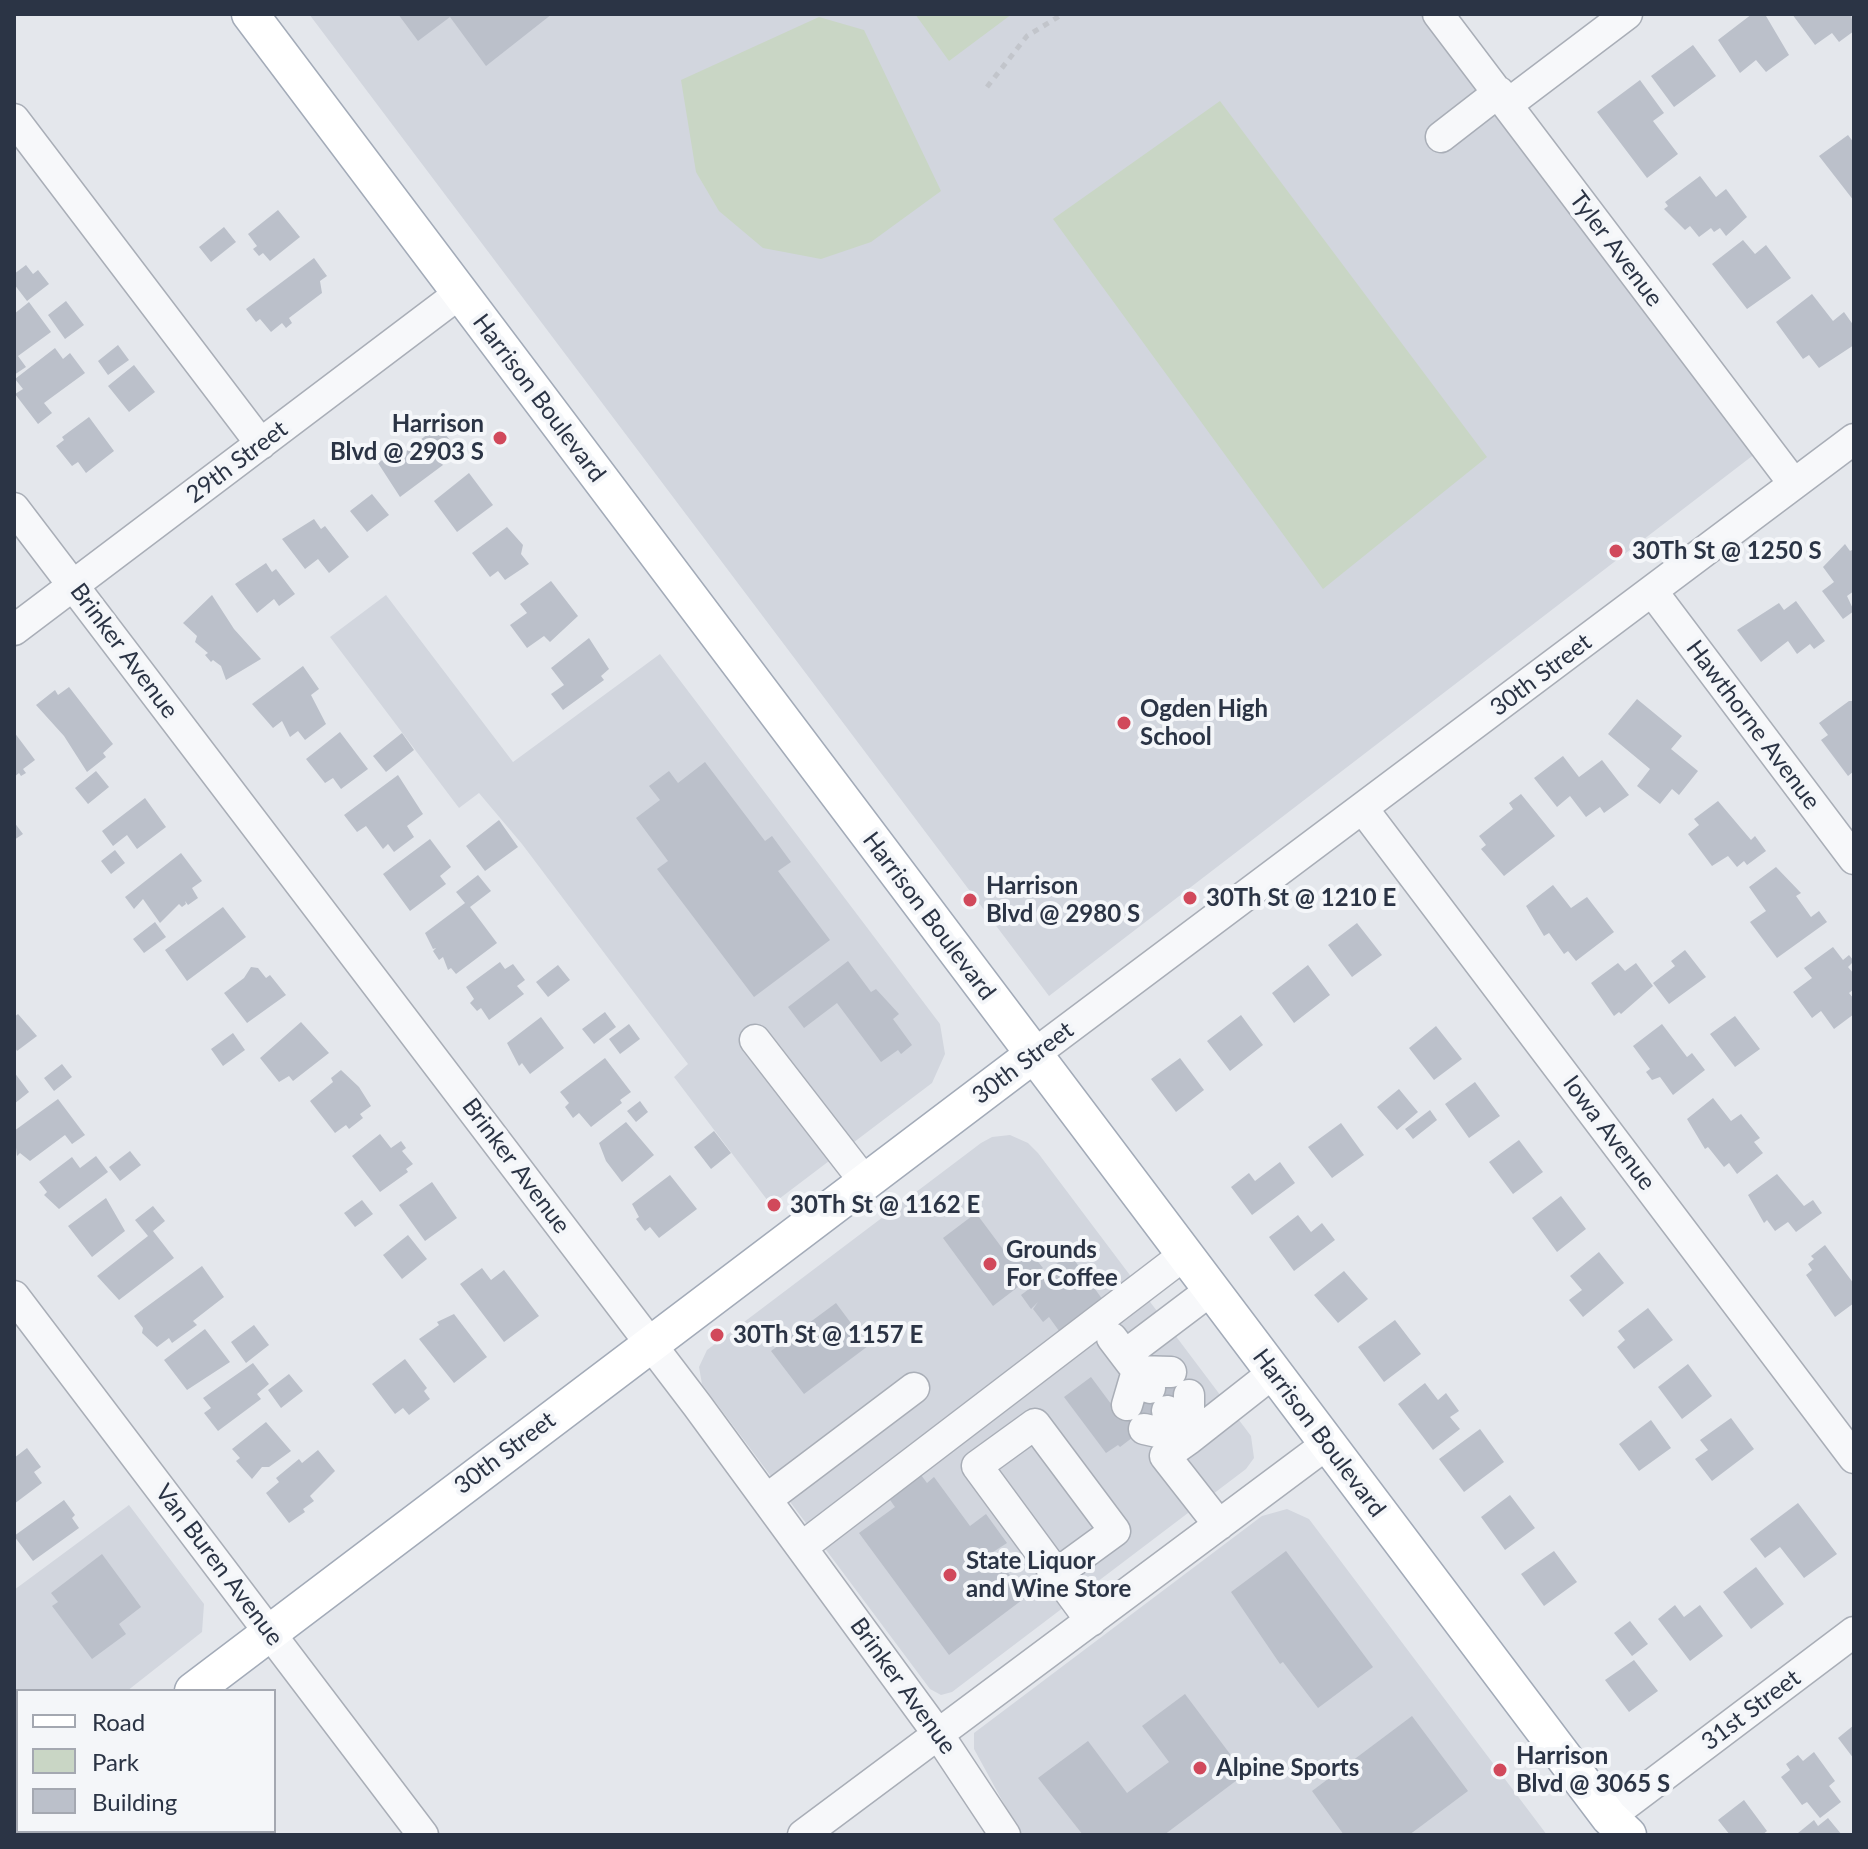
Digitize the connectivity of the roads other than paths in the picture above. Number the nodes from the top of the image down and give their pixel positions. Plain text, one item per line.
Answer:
1 (250, 14) edge
2 (1438, 14) edge
3 (1627, 14) edge
4 (1503, 98) junction
5 (14, 119) edge
6 (1441, 137) dead end
7 (460, 293) junction
8 (1854, 439) edge
9 (261, 444) junction
10 (1794, 484) junction
11 (14, 508) edge
12 (74, 585) junction
13 (1652, 591) junction
14 (14, 630) edge
15 (1363, 809) junction
16 (1854, 859) edge
17 (755, 1040) dead end
18 (1033, 1055) junction
19 (865, 1182) junction
20 (1184, 1255) junction
21 (1211, 1290) junction
22 (14, 1296) edge
23 (1099, 1320) junction
24 (650, 1342) junction
25 (1273, 1373) junction
26 (914, 1388) dead end
27 (1151, 1391) junction
28 (1189, 1439) junction
29 (1327, 1444) junction
30 (1854, 1458) edge
31 (767, 1499) junction
32 (1219, 1525) junction
33 (802, 1547) junction
34 (1056, 1574) junction
35 (1091, 1621) junction
36 (1854, 1632) edge
37 (270, 1633) junction
38 (196, 1689) edge
39 (938, 1734) junction
40 (1617, 1829) edge
41 (423, 1835) edge
42 (803, 1835) edge
43 (1005, 1835) edge

1 - 7 main road, Harrison Boulevard
2 - 4 street, Tyler Avenue
3 - 4 street
4 - 6 street
4 - 10 street, Tyler Avenue
5 - 9 street
7 - 9 street, 29th Street
7 - 18 main road, Harrison Boulevard
8 - 10 street, 30th Street
9 - 12 street, 29th Street
10 - 13 street, 30th Street
11 - 12 street, Brinker Avenue
12 - 14 street, 29th Street
12 - 24 street, Brinker Avenue
13 - 15 street, 30th Street
13 - 16 street, Hawthorne Avenue
15 - 18 street, 30th Street
15 - 30 street, Iowa Avenue
17 - 19 street
18 - 19 main road, 30th Street
18 - 20 main road, Harrison Boulevard
19 - 24 main road, 30th Street
20 - 21 main road, Harrison Boulevard
20 - 23 street
21 - 25 main road, Harrison Boulevard
21 - 27 street
22 - 37 street, Van Buren Avenue
23 - 27 street
23 - 33 street
24 - 31 street, Brinker Avenue
24 - 37 main road, 30th Street
25 - 28 street
25 - 29 main road, Harrison Boulevard
26 - 31 street
27 - 28 street
28 - 32 street
29 - 32 street
29 - 40 main road, Harrison Boulevard
31 - 33 street, Brinker Avenue
32 - 35 street
33 - 39 street, Brinker Avenue
34 - 34 street
34 - 35 street
35 - 39 street
36 - 40 street, 31st Street
37 - 38 main road, 30th Street
37 - 41 street, Van Buren Avenue
39 - 42 street
39 - 43 street, Brinker Avenue

